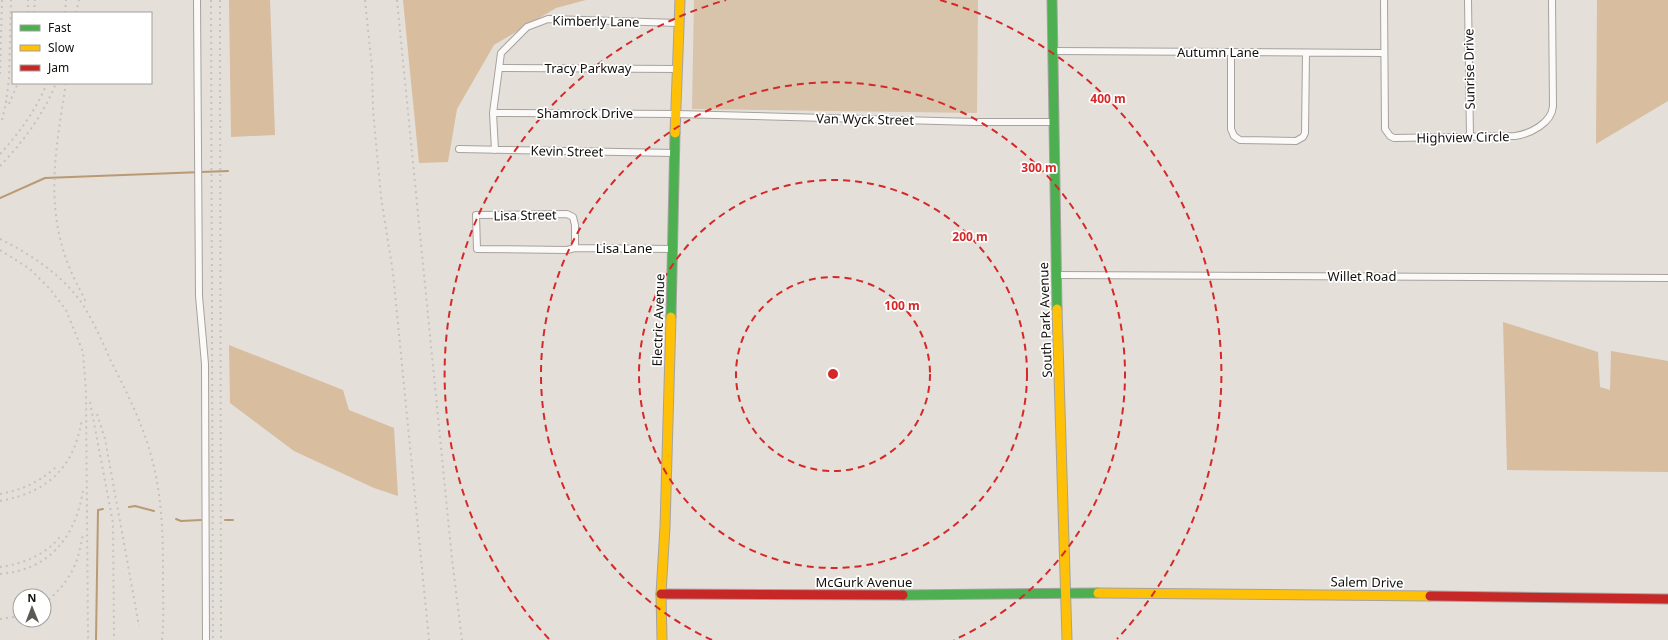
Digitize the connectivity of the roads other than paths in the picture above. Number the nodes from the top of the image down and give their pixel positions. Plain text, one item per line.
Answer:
1 (197, 0) edge
2 (680, 0) edge
3 (1052, 0) edge
4 (1384, 0) edge
5 (1468, 0) edge
6 (1552, 0) edge
7 (679, 22) junction
8 (1052, 51) junction
9 (1231, 52) junction
10 (1306, 53) junction
11 (1384, 53) junction
12 (499, 68) junction
13 (677, 69) junction
14 (494, 113) junction
15 (677, 114) junction
16 (1054, 122) junction
17 (1470, 137) junction
18 (459, 149) dead end
19 (495, 150) junction
20 (675, 153) junction
21 (575, 248) junction
22 (673, 249) junction
23 (1056, 275) junction
24 (1668, 278) edge
25 (662, 594) junction
26 (1066, 594) junction
27 (1668, 599) edge
28 (206, 640) edge
29 (662, 640) edge
30 (1067, 640) edge

1 - 28 street
2 - 7 street, Electric Avenue
3 - 8 street, South Park Avenue
4 - 11 street, Highview Circle
5 - 17 street, Sunrise Drive
6 - 17 street, Highview Circle
7 - 12 street, Kimberly Lane
7 - 13 street, Electric Avenue
8 - 9 street, Autumn Lane
8 - 16 street, South Park Avenue
9 - 10 street, Autumn Lane
9 - 10 street
10 - 11 street, Autumn Lane
11 - 17 street, Highview Circle
12 - 13 street, Tracy Parkway
12 - 14 street, Kimberly Lane
13 - 15 street, Electric Avenue
14 - 15 street, Shamrock Drive
14 - 19 street, Kimberly Lane
15 - 16 street, Van Wyck Street
15 - 20 street, Electric Avenue
16 - 23 street, South Park Avenue
18 - 19 street, Kevin Street
19 - 20 street, Kevin Street
20 - 22 street, Electric Avenue
21 - 21 street, Lisa Street
21 - 22 street, Lisa Lane
22 - 25 street, Electric Avenue
23 - 24 street, Willet Road
23 - 26 street, South Park Avenue
25 - 26 street, McGurk Avenue
25 - 29 street, Electric Avenue
26 - 27 street, Salem Drive
26 - 30 street, South Park Avenue

